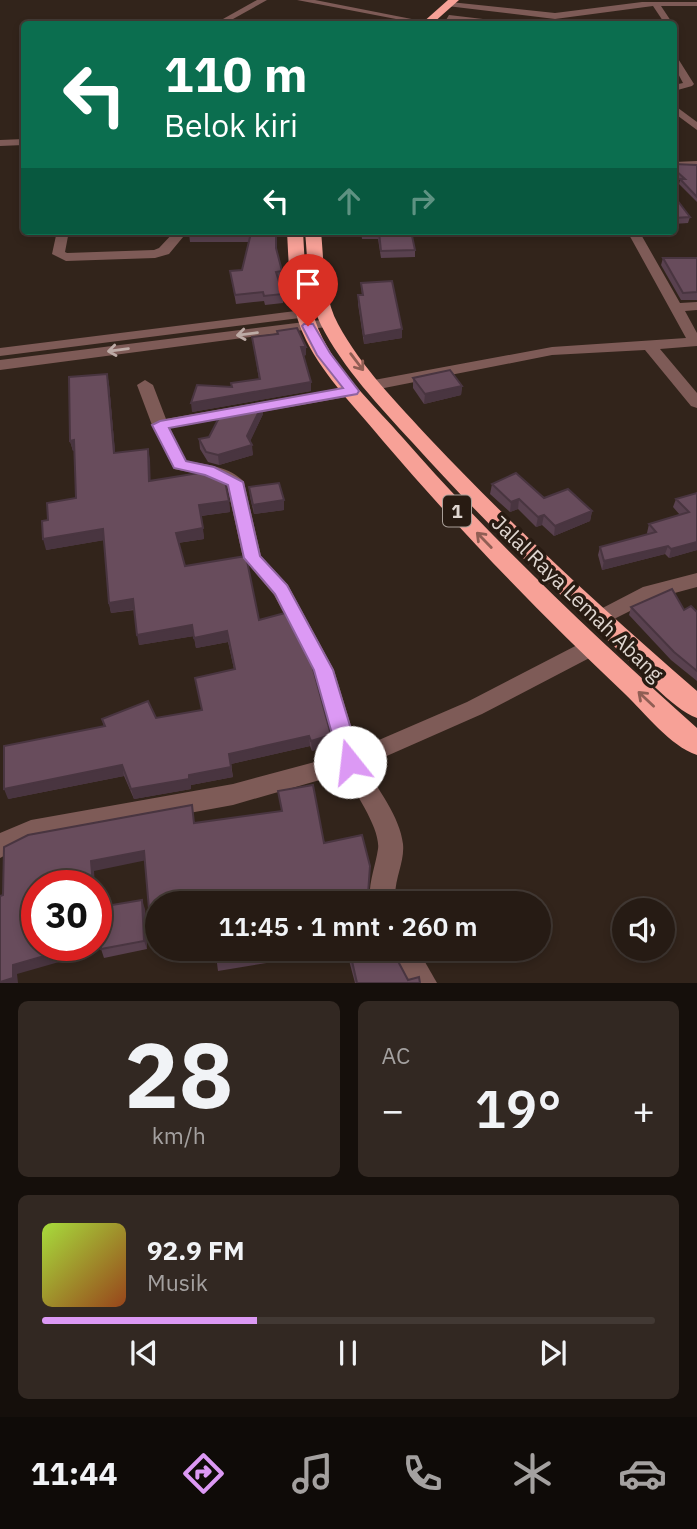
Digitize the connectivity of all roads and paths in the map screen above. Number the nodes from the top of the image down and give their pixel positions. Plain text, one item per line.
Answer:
1 (263, 0) edge
2 (301, 0) edge
3 (458, 3) edge
4 (656, 4) junction
5 (697, 4) edge
6 (224, 21) edge
7 (411, 21) edge
8 (431, 21) edge
9 (445, 21) edge
10 (668, 21) edge
11 (677, 64) edge
12 (677, 87) edge
13 (677, 110) edge
14 (697, 127) edge
15 (21, 142) edge
16 (0, 143) edge
17 (697, 164) edge
18 (677, 165) edge
19 (62, 235) edge
20 (178, 235) edge
21 (296, 235) edge
22 (313, 235) edge
23 (635, 235) edge
24 (697, 306) edge
25 (675, 308) junction
26 (317, 318) junction
27 (696, 344) edge
28 (649, 345) junction
29 (0, 352) edge
30 (0, 365) edge
31 (145, 385) dead end
32 (374, 385) junction
33 (352, 391) junction
34 (697, 403) edge
35 (160, 425) junction
36 (697, 580) edge
37 (598, 619) junction
38 (592, 647) junction
39 (697, 707) edge
40 (697, 744) edge
41 (350, 762) junction
42 (0, 847) edge
43 (381, 891) edge
44 (410, 961) edge
45 (424, 983) edge

1 - 6 street
2 - 7 street
3 - 4 street
3 - 8 highway
3 - 9 highway
4 - 5 street
4 - 10 street
11 - 12 street
13 - 14 street
15 - 16 street
17 - 18 street
19 - 20 street
21 - 26 highway, Jalal Raya Lemah Abang / 1
22 - 26 highway, Jalal Raya Lemah Abang / 1
23 - 25 street
24 - 25 street
25 - 27 street
26 - 29 street
26 -> 30 street
26 -> 32 highway, Jalal Raya Lemah Abang / 1
26 - 33 highway, Jalal Raya Lemah Abang / 1
27 - 28 street
28 - 32 street
28 - 34 street
31 - 35 street
32 - 37 highway, Jalal Raya Lemah Abang / 1
33 - 35 street
38 -> 33 highway, Jalal Raya Lemah Abang / 1
35 - 41 street
36 - 37 street
37 - 39 highway, Jalal Raya Lemah Abang / 1
40 -> 38 highway, Jalal Raya Lemah Abang / 1
38 - 41 street
41 - 42 street
41 - 43 street
44 - 45 street

